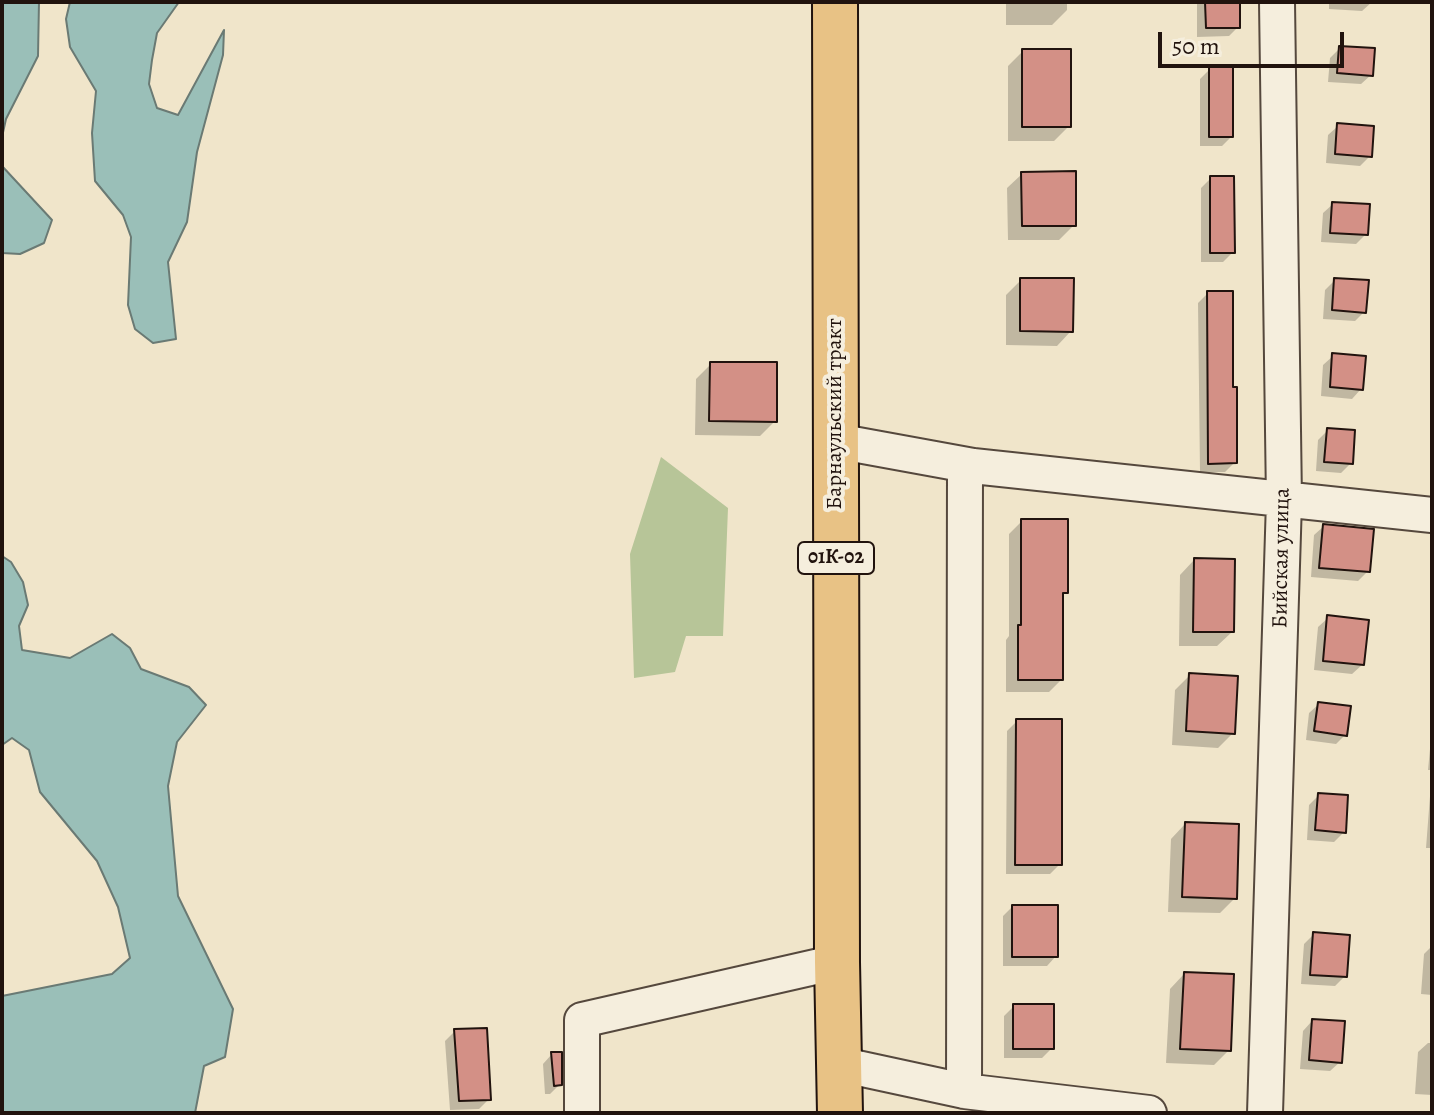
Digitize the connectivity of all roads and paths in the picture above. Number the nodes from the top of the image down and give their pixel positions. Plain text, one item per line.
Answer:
1 (835, 2) edge
2 (1277, 2) edge
3 (836, 441) junction
4 (965, 465) junction
5 (1284, 501) junction
6 (1432, 515) edge
7 (837, 962) junction
8 (839, 1064) junction
9 (964, 1091) junction
10 (582, 1113) edge
11 (840, 1113) edge
12 (1149, 1113) edge
13 (1265, 1113) edge

1 - 3 main road, Барнаульский тракт / 01К-02
2 - 5 street, Бийская улица
3 - 4 street
3 - 7 main road, Барнаульский тракт / 01К-02
4 - 5 street
4 - 9 street
5 - 6 street
5 - 13 street, Бийская улица
7 - 8 main road, Барнаульский тракт / 01К-02
7 - 10 street
8 - 9 street
8 - 11 main road, Барнаульский тракт / 01К-02
9 - 12 street

